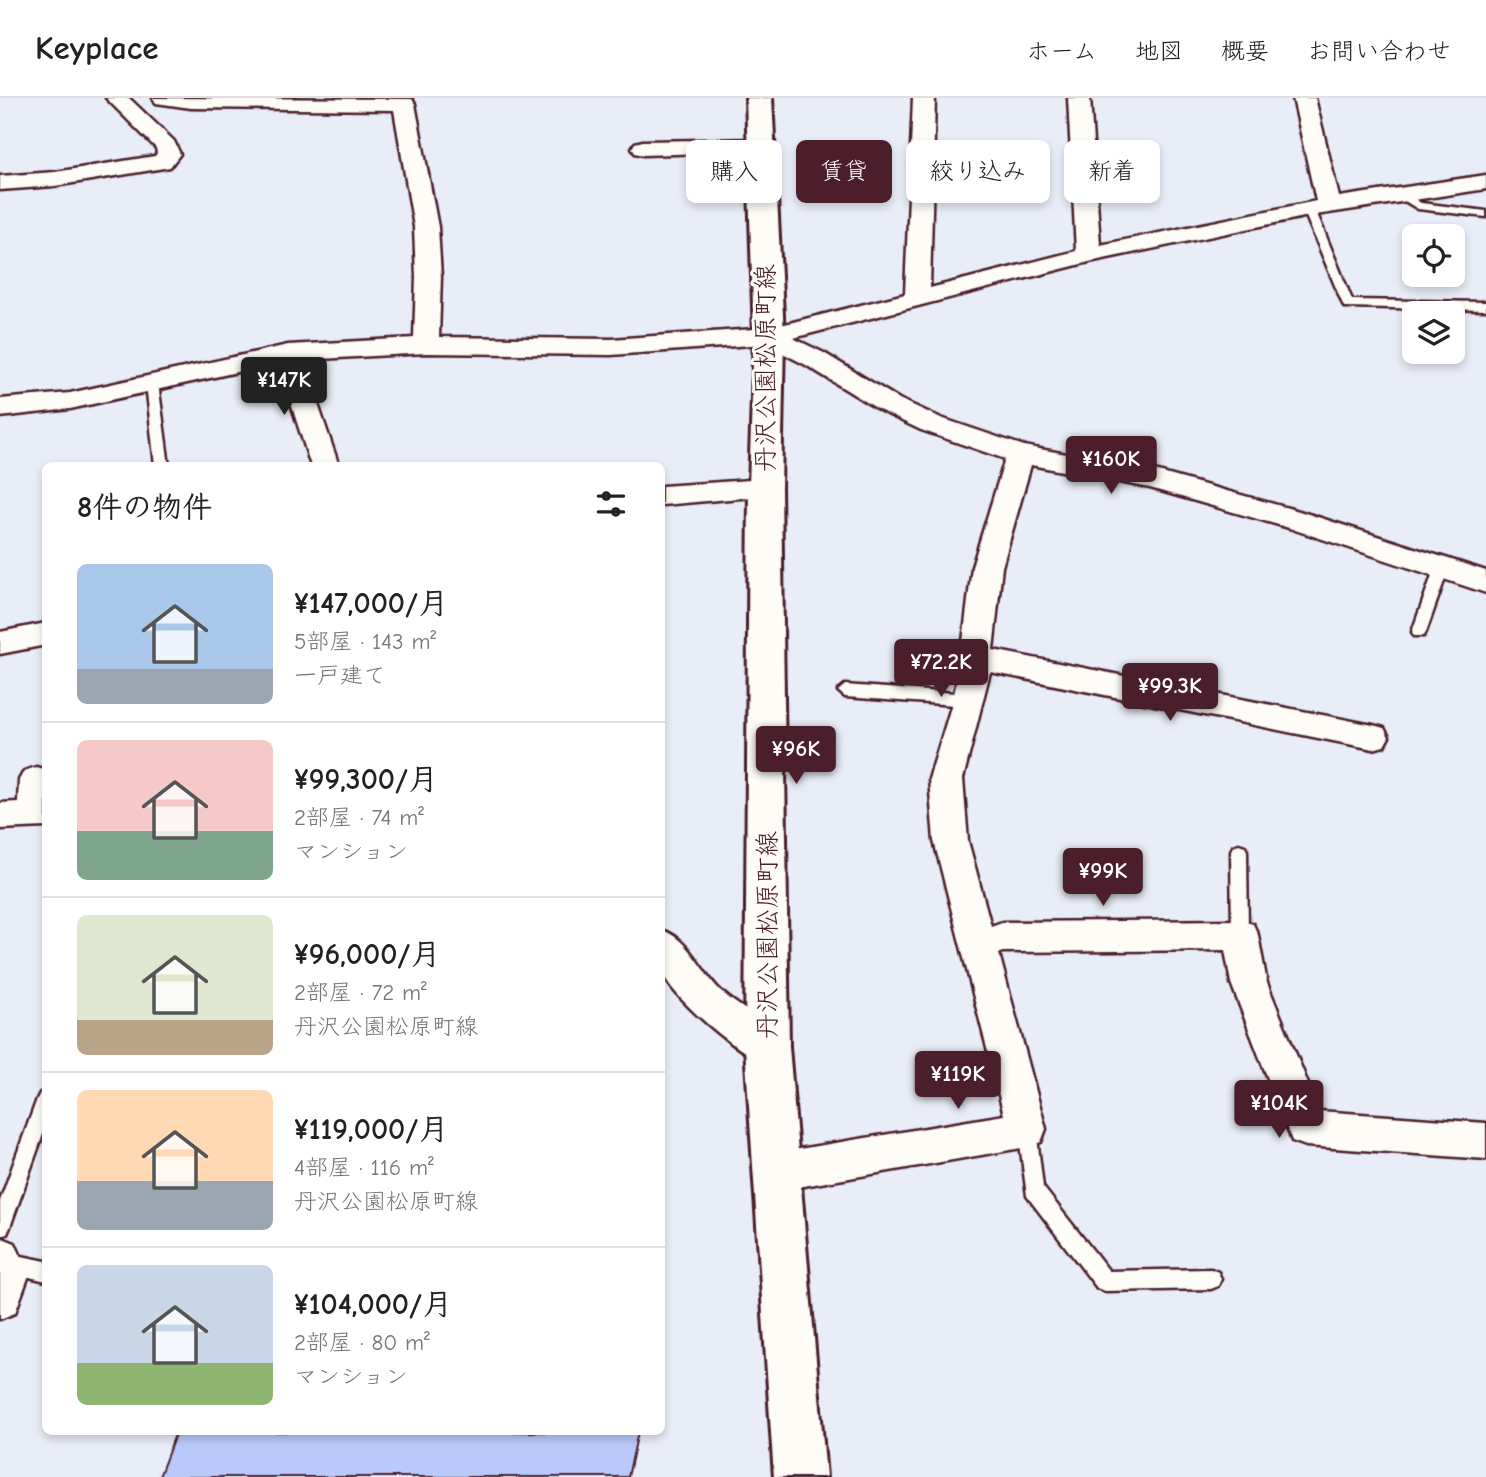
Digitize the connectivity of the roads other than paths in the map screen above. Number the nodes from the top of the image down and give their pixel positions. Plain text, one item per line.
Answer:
1 (117, 98) edge
2 (164, 98) edge
3 (759, 98) edge
4 (924, 98) edge
5 (1079, 98) edge
6 (1304, 98) edge
7 (761, 140) edge
8 (686, 147) edge
9 (643, 148) dead end
10 (1486, 182) edge
11 (0, 183) edge
12 (1402, 195) junction
13 (763, 203) edge
14 (1319, 208) junction
15 (1486, 214) edge
16 (1088, 255) junction
17 (917, 300) junction
18 (1486, 306) edge
19 (769, 336) junction
20 (426, 345) junction
21 (288, 353) junction
22 (152, 383) junction
23 (0, 408) edge
24 (1020, 454) junction
25 (162, 462) edge
26 (324, 462) edge
27 (765, 488) junction
28 (665, 496) edge
29 (1442, 567) junction
30 (1486, 582) edge
31 (1419, 632) dead end
32 (42, 635) edge
33 (0, 643) edge
34 (977, 657) junction
35 (845, 691) dead end
36 (968, 700) junction
37 (1373, 737) dead end
38 (36, 780) dead end
39 (25, 814) edge
40 (1238, 851) dead end
41 (1240, 935) junction
42 (978, 946) junction
43 (665, 949) edge
44 (767, 1048) junction
45 (42, 1113) edge
46 (1027, 1129) junction
47 (1486, 1141) edge
48 (775, 1171) junction
49 (1, 1261) edge
50 (42, 1269) edge
51 (1211, 1279) dead end
52 (800, 1477) edge

1 - 11 street
2 - 20 street
3 - 7 main road, 丹沢公園松原町線
4 - 17 street
5 - 16 street
6 - 14 street
8 - 9 street
10 - 12 street
12 - 14 street
12 - 15 lane
13 - 19 main road, 丹沢公園松原町線
14 - 16 street
14 - 18 lane
16 - 17 street
17 - 19 street
19 - 20 street
19 - 24 street
19 - 27 main road, 丹沢公園松原町線
20 - 21 street
21 - 22 street
21 - 26 street
22 - 23 street
22 - 25 lane
24 - 29 street
24 - 34 street
27 - 28 street
27 - 44 main road, 丹沢公園松原町線
29 - 30 street
29 - 31 lane
32 - 33 street
34 - 36 street
34 - 37 street
35 - 36 lane
36 - 42 street
38 - 39 street
40 - 41 lane
41 - 42 street
41 - 47 street
42 - 46 street
43 - 44 street
44 - 48 main road, 丹沢公園松原町線
45 - 49 lane
46 - 48 street
46 - 51 lane
48 - 52 main road, 丹沢公園松原町線
49 - 50 lane

